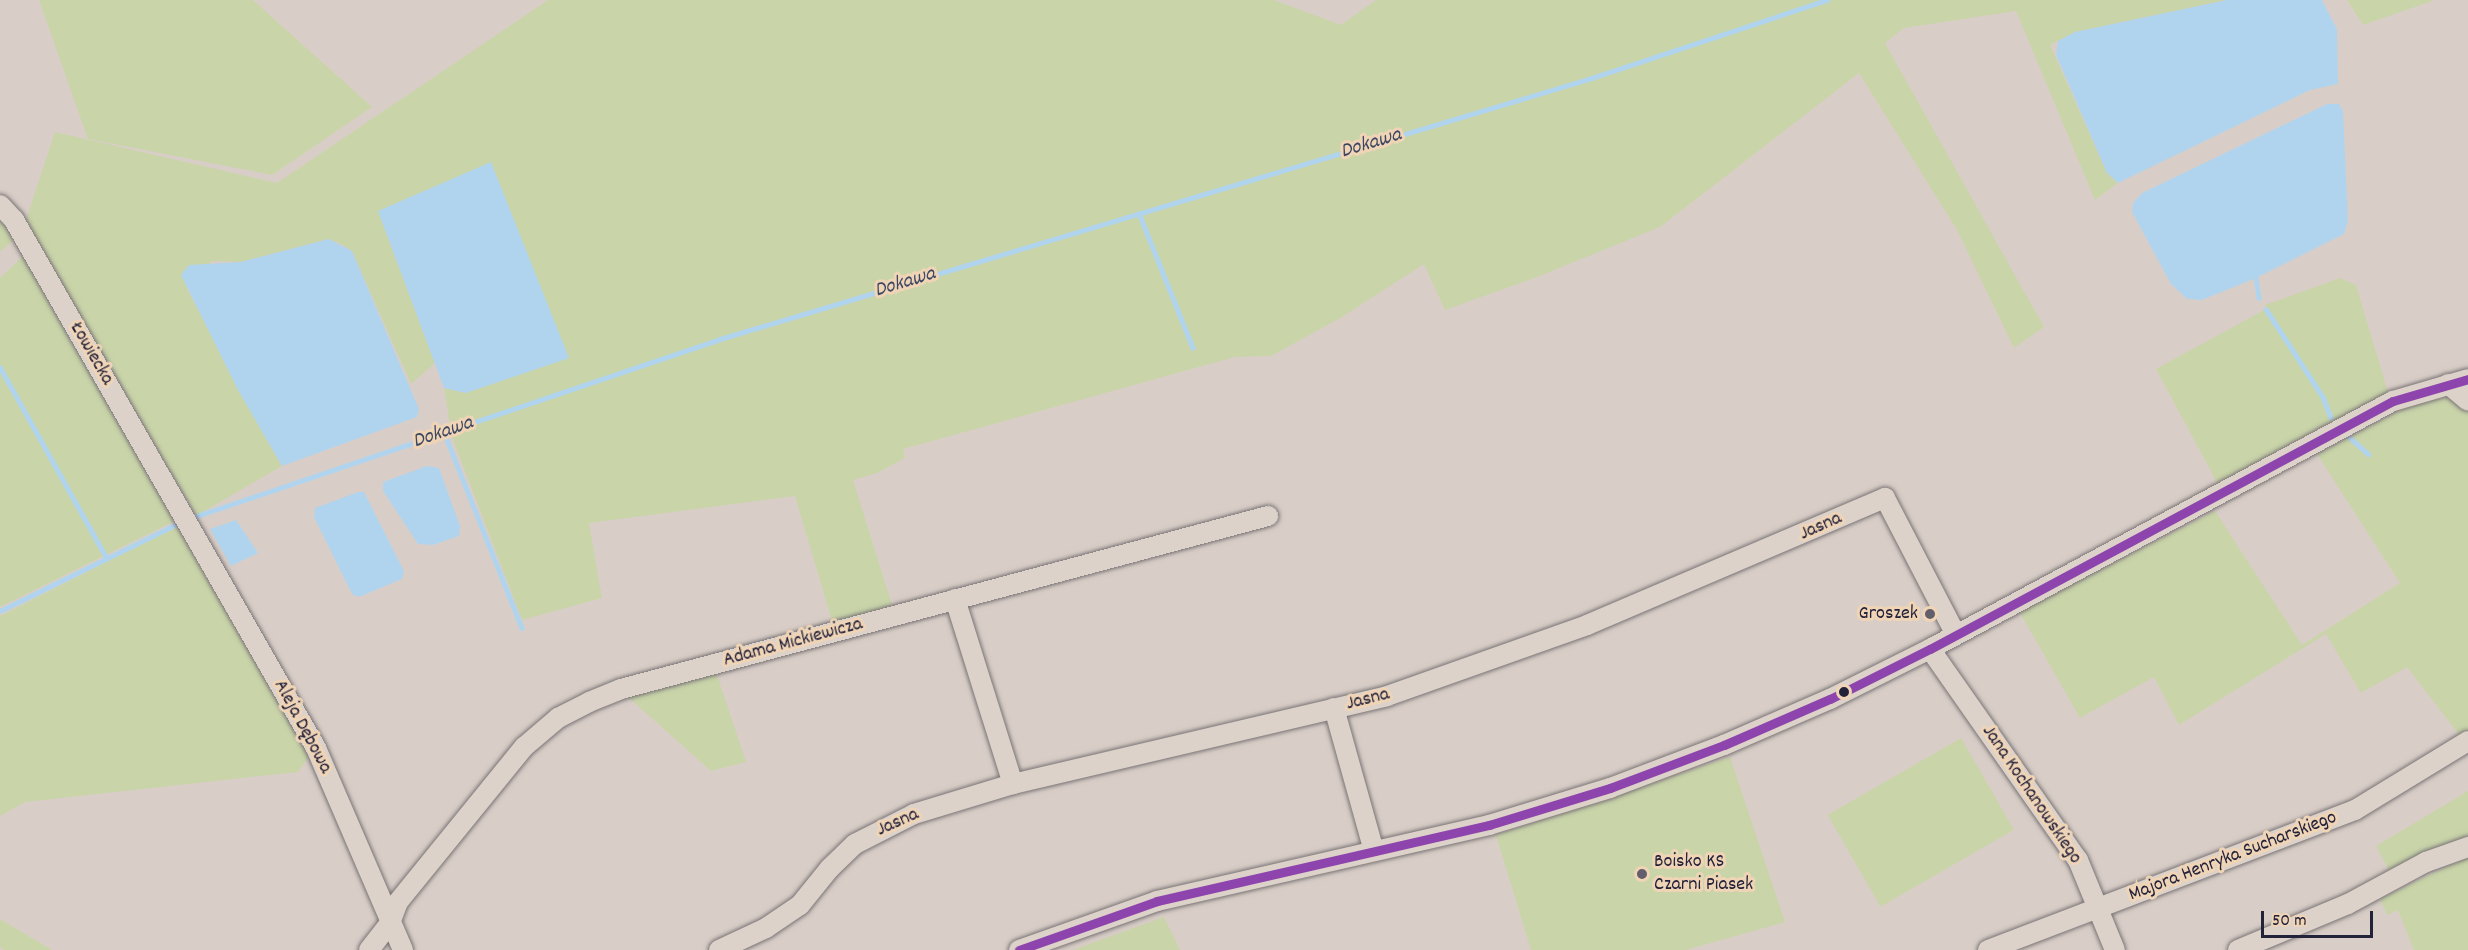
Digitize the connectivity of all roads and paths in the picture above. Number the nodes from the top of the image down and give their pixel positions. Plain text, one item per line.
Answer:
1 (0, 205) edge
2 (2468, 379) edge
3 (2448, 384) junction
4 (2468, 401) edge
5 (1268, 516) dead end
6 (197, 539) joint
7 (955, 599) junction
8 (1956, 635) junction
9 (1930, 649) junction
10 (1334, 708) junction
11 (2468, 741) edge
12 (1013, 784) junction
13 (2468, 847) edge
14 (1374, 851) junction
15 (2100, 909) junction
16 (390, 923) junction
17 (369, 950) edge
18 (403, 950) edge
19 (719, 950) edge
20 (1019, 950) edge
21 (1988, 950) edge
22 (2115, 950) edge
23 (2238, 950) edge

1 - 6 street, Łowiecka
2 - 3 street
3 - 4 street
3 - 8 street
5 - 7 street, Adama Mickiewicza
6 - 16 street, Aleja Dębowa
7 - 12 street
7 - 16 street, Adama Mickiewicza
8 - 9 street
8 - 10 street, Jasna
9 - 14 street
9 - 15 street, Jana Kochanowskiego
10 - 12 street, Jasna
10 - 14 street
11 - 15 street, Majora Henryka Sucharskiego
12 - 19 street, Jasna
13 - 23 street
14 - 20 street
15 - 21 street, Majora Henryka Sucharskiego
15 - 22 street, Jana Kochanowskiego
16 - 17 street, Adama Mickiewicza
16 - 18 street, Aleja Dębowa

